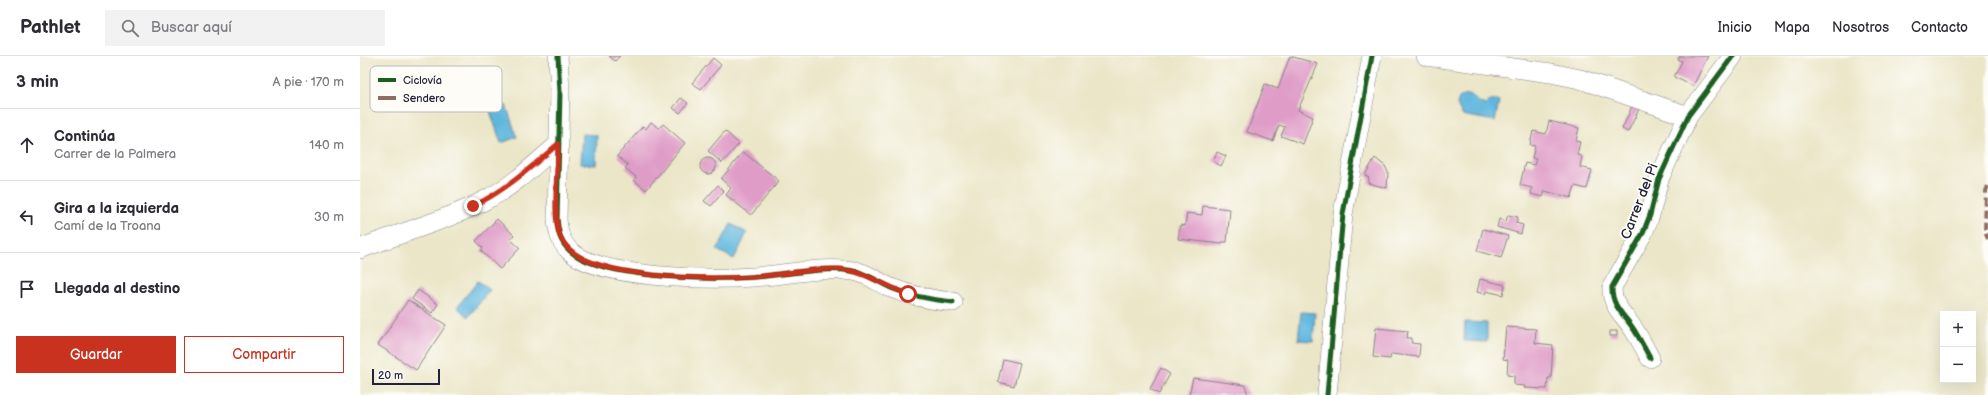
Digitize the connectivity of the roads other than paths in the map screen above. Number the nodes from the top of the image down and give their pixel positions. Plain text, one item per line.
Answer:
1 (558, 56) edge
2 (1372, 56) edge
3 (1426, 56) edge
4 (1733, 56) edge
5 (1688, 116) junction
6 (558, 144) junction
7 (360, 248) edge
8 (953, 302) dead end
9 (1650, 358) dead end
10 (1327, 395) edge

1 - 6 street
2 - 10 street
3 - 5 street
4 - 5 street, Carrer del Pi
5 - 9 street, Carrer del Pi
6 - 7 street
6 - 8 street

